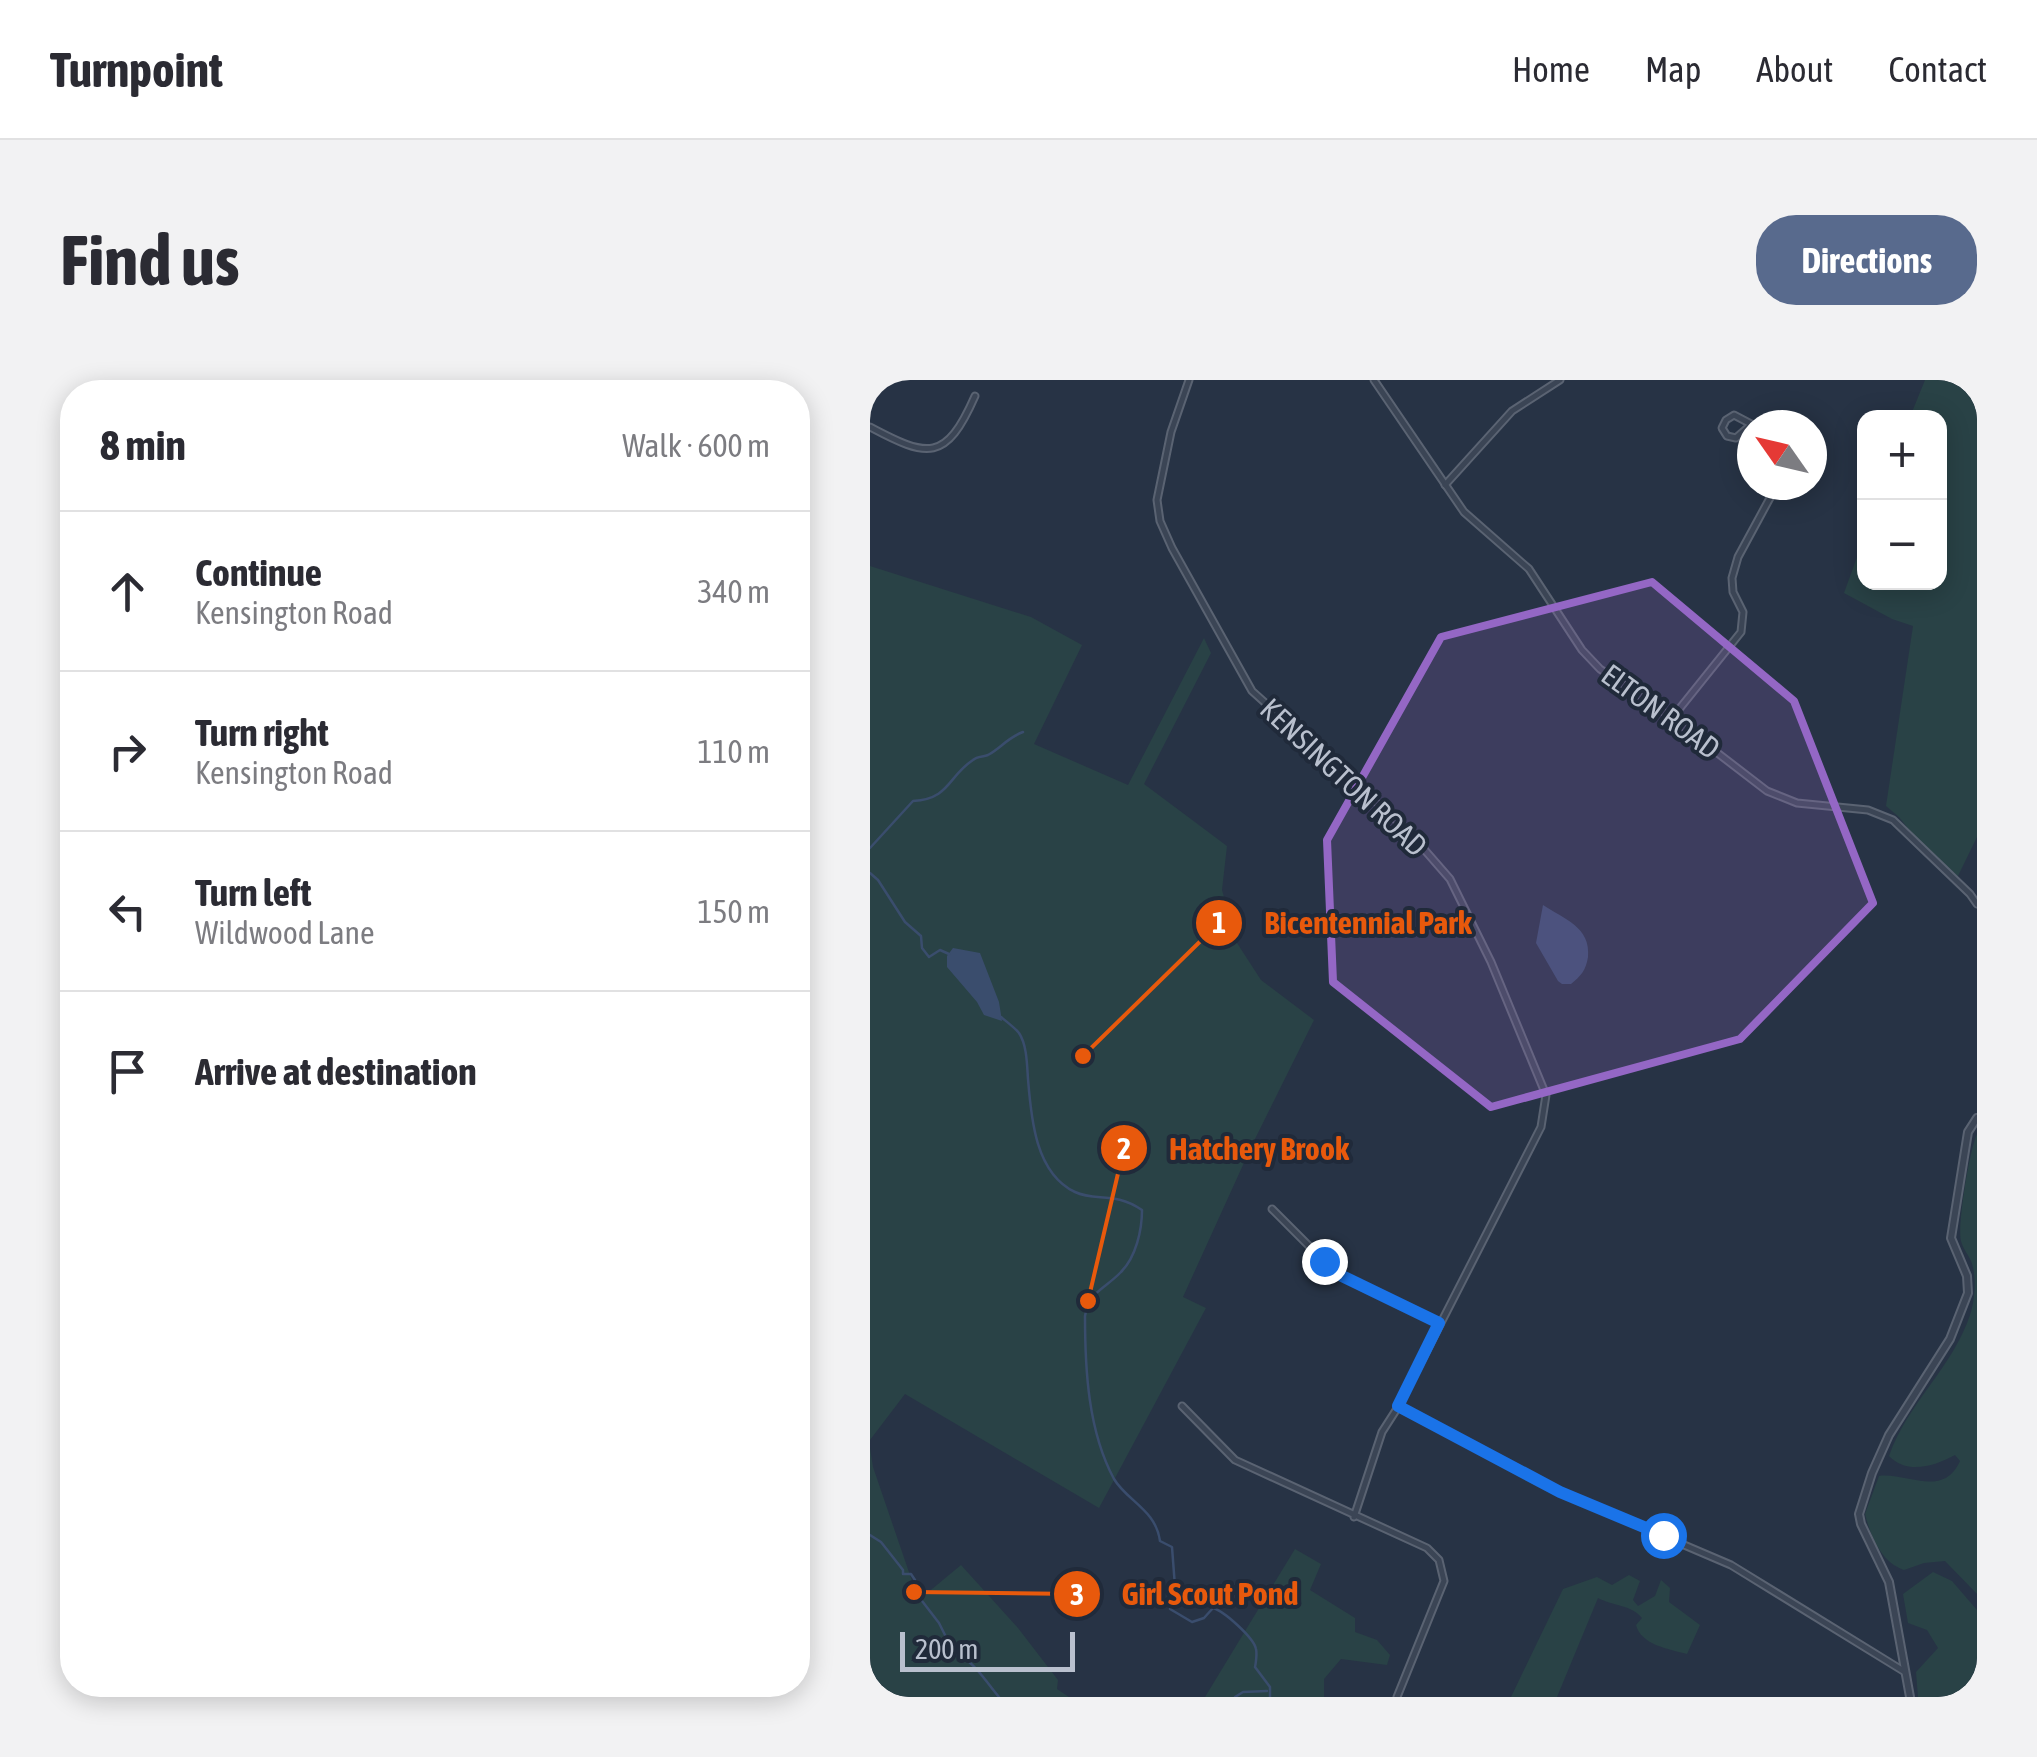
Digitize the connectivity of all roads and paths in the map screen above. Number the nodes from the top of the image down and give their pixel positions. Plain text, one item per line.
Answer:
1 (1189, 380) edge
2 (1374, 380) edge
3 (1560, 380) edge
4 (974, 396) dead end
5 (1752, 425) edge
6 (870, 427) edge
7 (1445, 485) junction
8 (1769, 500) edge
9 (1672, 718) junction
10 (1977, 904) edge
11 (1977, 1118) edge
12 (1272, 1209) dead end
13 (1439, 1323) junction
14 (1182, 1406) dead end
15 (1398, 1406) junction
16 (1354, 1517) junction
17 (1905, 1672) junction
18 (1397, 1697) edge
19 (1910, 1697) edge

1 - 13 street, KENSINGTON ROAD
2 - 7 street, ELTON ROAD
3 - 7 street
4 - 6 street
5 - 5 street
7 - 9 street, ELTON ROAD
8 - 9 street
9 - 10 street, ELTON ROAD
11 - 17 street
12 - 13 street
13 - 15 street, KENSINGTON ROAD
14 - 16 street
15 - 16 street, KENSINGTON ROAD
15 - 17 street
16 - 18 street
17 - 19 street

